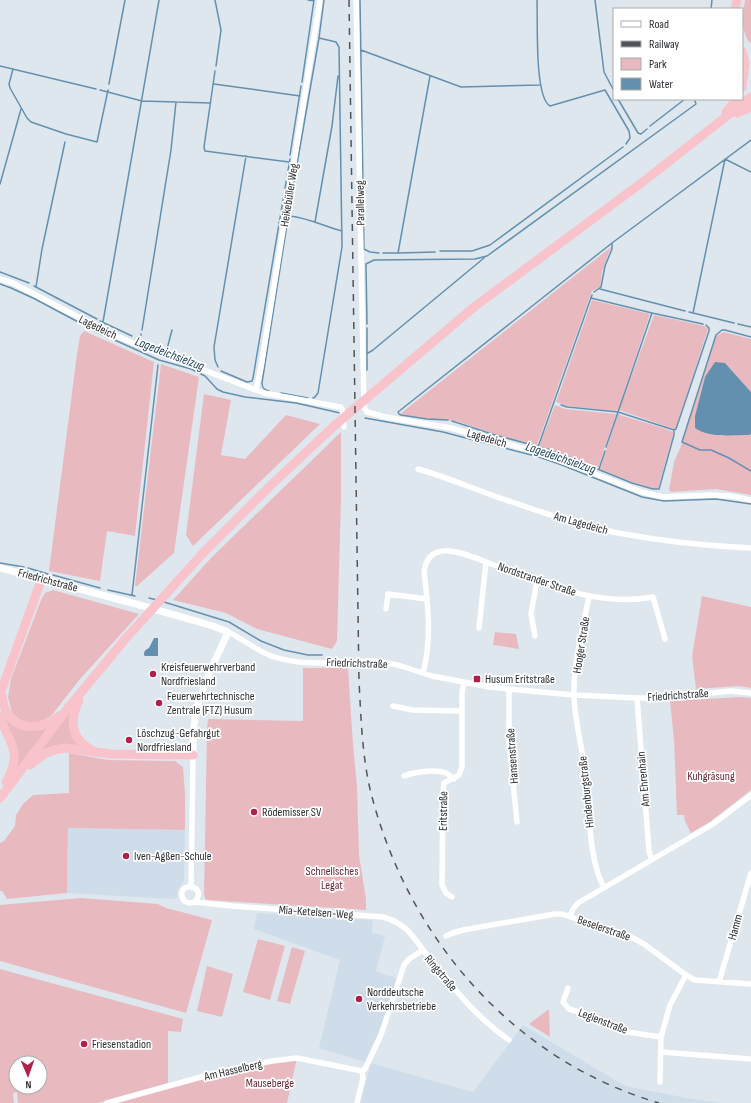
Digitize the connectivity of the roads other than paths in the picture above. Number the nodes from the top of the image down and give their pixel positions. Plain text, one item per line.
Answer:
1 (320, 0) edge
2 (356, 0) edge
3 (743, 48) edge
4 (751, 54) edge
5 (743, 55) edge
6 (743, 79) edge
7 (751, 98) edge
8 (736, 100) edge
9 (751, 107) edge
10 (720, 122) junction
11 (0, 279) edge
12 (256, 390) junction
13 (364, 407) joint
14 (344, 428) dead end
15 (418, 469) dead end
16 (751, 500) edge
17 (751, 548) edge
18 (486, 562) junction
19 (0, 568) edge
20 (42, 578) junction
21 (537, 581) junction
22 (589, 596) junction
23 (427, 599) junction
24 (386, 610) dead end
25 (479, 628) dead end
26 (228, 632) junction
27 (535, 636) dead end
28 (665, 639) dead end
29 (423, 673) junction
30 (464, 682) junction
31 (84, 689) junction
32 (509, 689) junction
33 (0, 692) edge
34 (751, 693) edge
35 (574, 695) junction
36 (637, 698) junction
37 (393, 706) dead end
38 (68, 708) junction
39 (462, 711) junction
40 (0, 717) edge
41 (97, 753) junction
42 (193, 755) junction
43 (404, 776) dead end
44 (15, 778) junction
45 (454, 778) junction
46 (0, 794) edge
47 (751, 795) edge
48 (0, 798) edge
49 (517, 822) dead end
50 (652, 860) junction
51 (751, 873) edge
52 (191, 886) junction
53 (604, 888) junction
54 (452, 897) dead end
55 (195, 902) junction
56 (570, 916) junction
57 (446, 936) dead end
58 (422, 950) junction
59 (686, 975) junction
60 (719, 982) junction
61 (751, 984) edge
62 (568, 988) dead end
63 (661, 1037) junction
64 (509, 1040) dead end
65 (661, 1052) junction
66 (751, 1059) edge
67 (362, 1071) junction
68 (660, 1082) dead end
69 (106, 1103) edge
70 (357, 1103) edge

1 - 12 street, Heikebüller Weg
2 - 13 street, Parallelweg
3 - 4 highway
5 - 6 highway
7 - 10 highway
8 - 10 highway
9 - 10 highway
10 - 31 highway
11 - 12 street, Lagedeich
12 - 14 street, Lagedeich
13 - 16 street, Lagedeich
15 - 17 street, Am Lagedeich
18 - 21 street, Nordstrander Straße
18 - 23 street, Nordstrander Straße
18 - 25 street
19 - 20 street, Friedrichstraße
20 - 26 street, Friedrichstraße
20 - 33 highway
21 - 22 street, Nordstrander Straße
21 - 27 street
22 - 28 street, Nordstrander Straße
22 - 35 street, Hooger Straße
23 - 24 street
23 - 29 street
26 - 29 street, Friedrichstraße
26 - 42 street
29 - 30 street, Friedrichstraße
30 - 32 street, Friedrichstraße
30 - 39 street, Eritstraße
31 - 38 highway
31 - 41 highway
32 - 35 street, Friedrichstraße
32 - 49 street, Hansenstraße
33 - 38 highway
34 - 36 street, Friedrichstraße
35 - 36 street, Friedrichstraße
35 - 53 street, Hindenburgstraße
36 - 50 street, Am Ehrenhain
37 - 39 street
38 - 44 highway
39 - 45 street, Eritstraße
40 - 46 highway
41 - 42 highway
41 - 44 highway
42 - 52 street
43 - 45 street
44 - 48 highway
45 - 54 street, Eritstraße
47 - 50 street
50 - 53 street
51 - 60 street, Hamm
52 - 55 street
52 - 55 street, Mia-Ketelsen-Weg
53 - 56 street
55 - 58 street, Mia-Ketelsen-Weg
56 - 57 street, Beselerstraße
56 - 59 street, Beselerstraße
58 - 64 street, Ringstraße
58 - 67 street, Ringstraße
59 - 60 street, Beselerstraße
59 - 63 street
60 - 61 street, Beselerstraße
62 - 63 street, Legienstraße
63 - 65 street
65 - 66 street
65 - 68 street
67 - 69 street, Am Hasselberg
67 - 70 street

